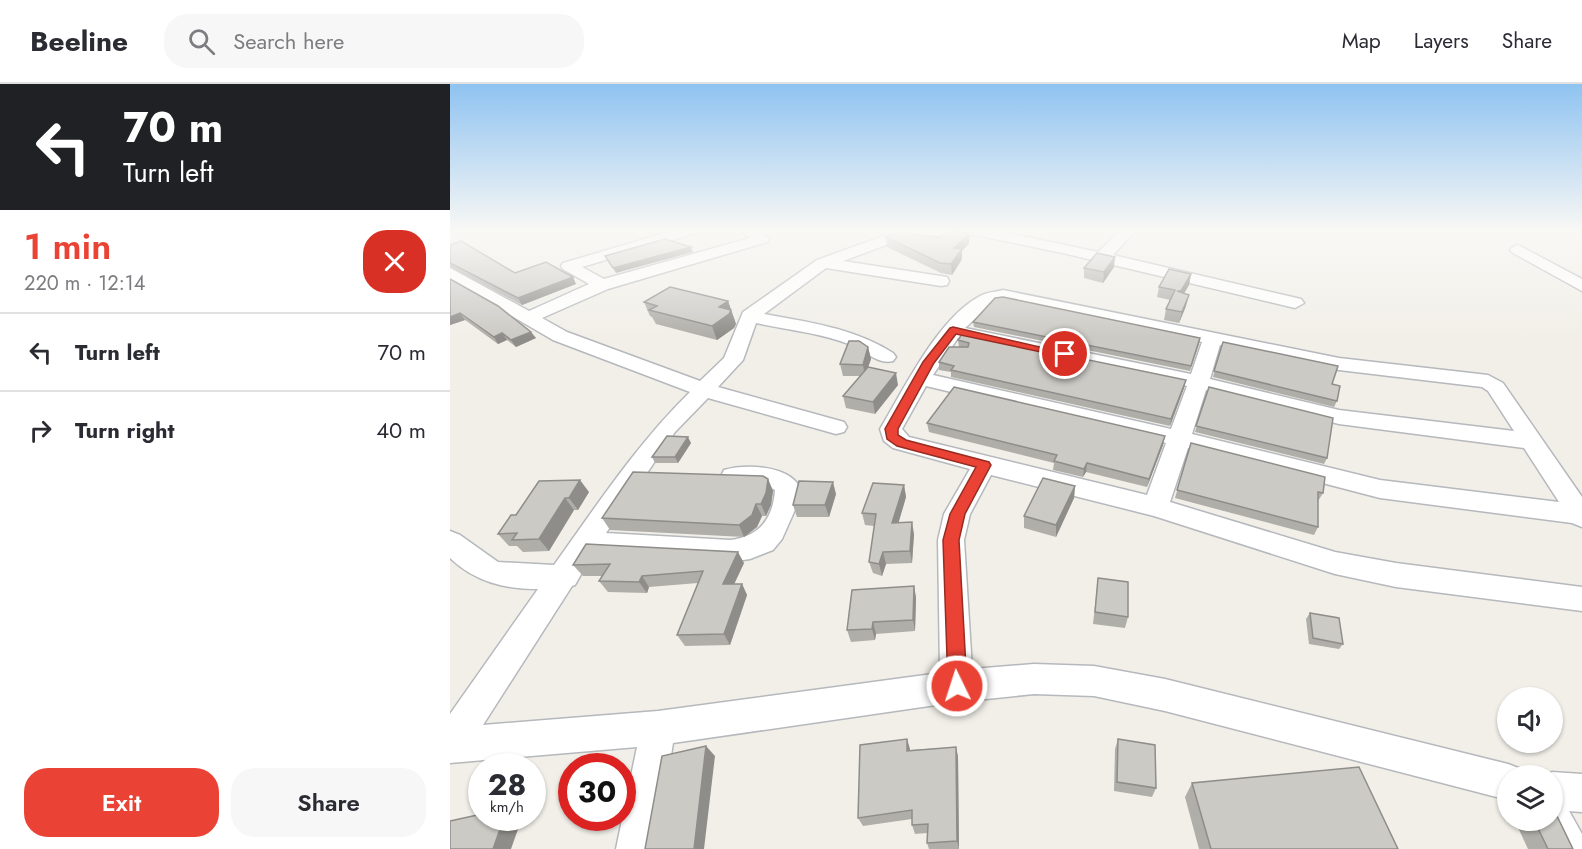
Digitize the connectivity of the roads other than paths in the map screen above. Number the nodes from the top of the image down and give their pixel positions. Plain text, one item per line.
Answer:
1 (570, 266) edge
2 (669, 266) edge
3 (819, 266) edge
4 (841, 266) edge
5 (1139, 266) edge
6 (1546, 266) edge
7 (450, 273) edge
8 (941, 281) dead end
9 (602, 285) junction
10 (1582, 286) edge
11 (1296, 303) dead end
12 (749, 316) junction
13 (527, 318) junction
14 (953, 331) junction
15 (1213, 338) junction
16 (886, 357) dead end
17 (921, 379) junction
18 (1198, 382) junction
19 (704, 390) junction
20 (836, 427) dead end
21 (1179, 438) junction
22 (1531, 441) junction
23 (984, 465) junction
24 (632, 473) junction
25 (666, 474) edge
26 (711, 475) edge
27 (1156, 507) junction
28 (1581, 516) edge
29 (450, 542) edge
30 (587, 542) junction
31 (565, 577) junction
32 (1582, 599) edge
33 (957, 686) junction
34 (658, 728) junction
35 (450, 745) edge
36 (1497, 779) edge
37 (1563, 792) edge
38 (1582, 793) edge
39 (1563, 819) edge
40 (636, 849) edge
41 (1580, 849) edge

1 - 9 street
2 - 9 street
3 - 12 street
4 - 8 street
5 - 11 street
6 - 10 street
7 - 13 street
9 - 13 street
12 - 16 street
12 - 19 street
13 - 19 street
14 - 15 street
14 - 17 street
14 - 18 street
15 - 18 street
15 - 22 street
17 - 21 street
17 - 23 street
18 - 21 street
18 - 22 street
19 - 20 street
19 - 24 street
21 - 27 street
21 - 28 street
22 - 28 street
23 - 27 street
23 - 33 street
24 - 25 street
24 - 30 street
26 - 30 street
27 - 32 street
29 - 31 street
30 - 31 street
31 - 35 street
33 - 34 street
33 - 36 street
34 - 35 street
34 - 40 street
37 - 38 street
39 - 41 lane

